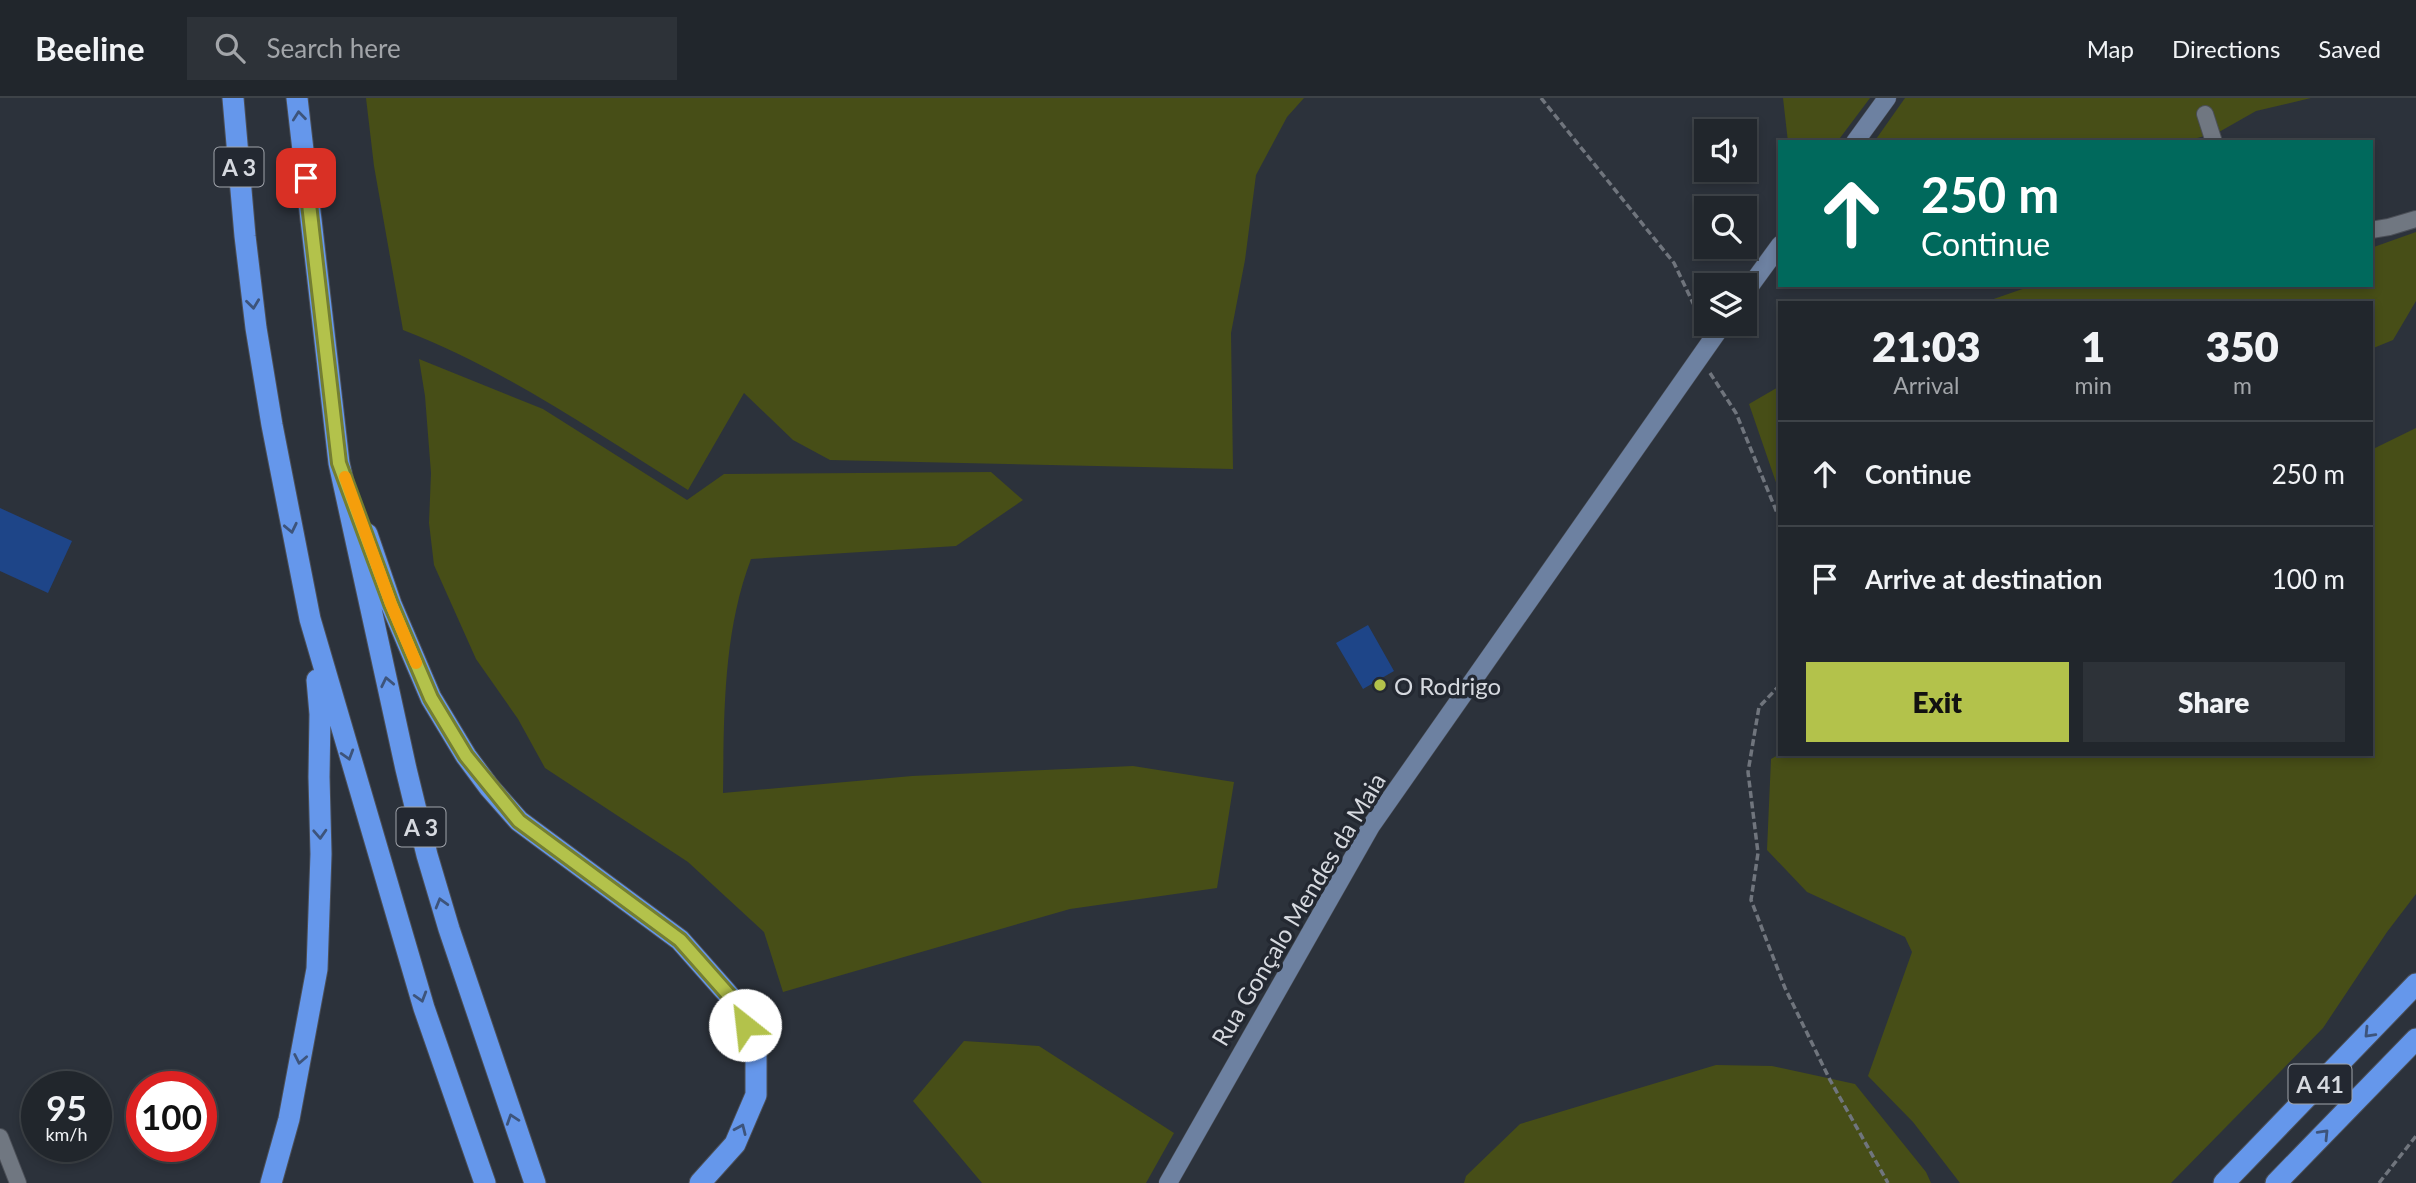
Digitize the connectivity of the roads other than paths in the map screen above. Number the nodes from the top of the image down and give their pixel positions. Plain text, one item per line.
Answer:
1 (233, 98) edge
2 (297, 98) edge
3 (1887, 98) edge
4 (2205, 114) dead end
5 (1856, 140) edge
6 (2213, 140) edge
7 (2416, 219) edge
8 (2373, 230) edge
9 (1778, 248) edge
10 (1757, 277) edge
11 (1715, 336) edge
12 (339, 463) junction
13 (310, 619) junction
14 (2416, 984) edge
15 (2416, 1039) edge
16 (0, 1137) edge
17 (18, 1183) edge
18 (271, 1183) edge
19 (485, 1183) edge
20 (535, 1183) edge
21 (701, 1183) edge
22 (1168, 1183) edge
23 (2224, 1183) edge
24 (2276, 1183) edge

1 -> 13 highway, A 3
12 -> 2 highway, A 3
3 - 5 street
4 - 6 street
7 - 8 street
9 - 10 street
11 - 22 street, Rua Gonçalo Mendes da Maia
20 -> 12 highway, A 3
21 -> 12 highway
13 -> 18 highway
13 -> 19 highway, A 3
14 -> 23 highway, A 41
24 -> 15 highway, A 41
16 - 17 street

